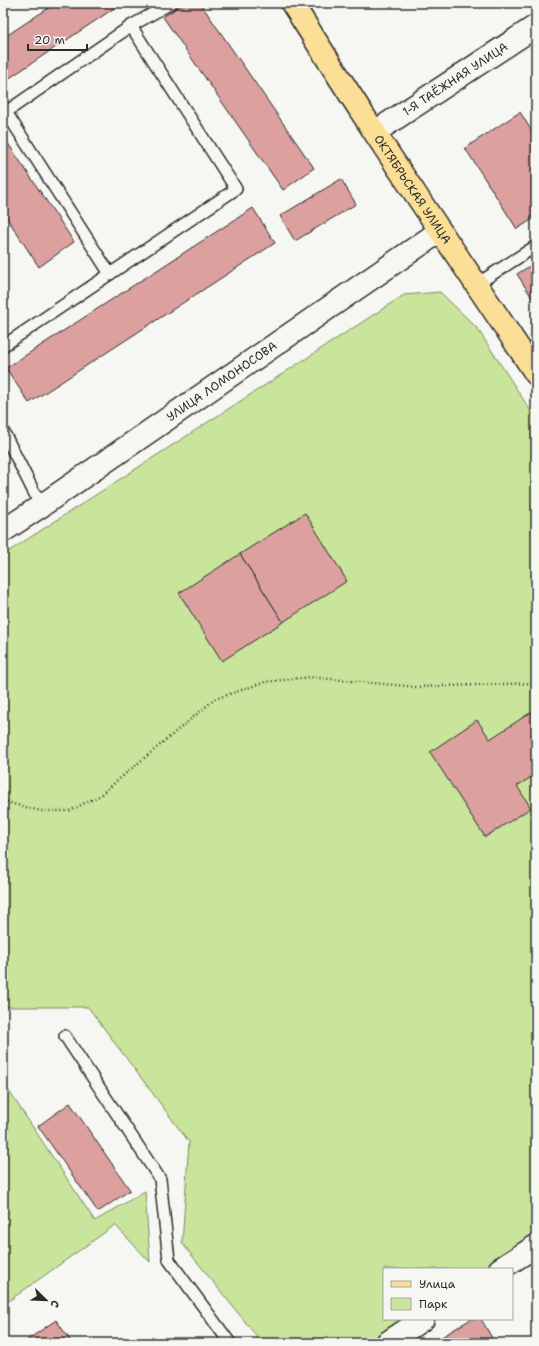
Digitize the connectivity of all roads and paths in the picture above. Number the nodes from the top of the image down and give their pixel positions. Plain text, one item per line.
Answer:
1 (171, 3) edge
2 (292, 3) edge
3 (131, 26) junction
4 (536, 26) edge
5 (375, 132) junction
6 (440, 231) junction
7 (536, 246) edge
8 (110, 274) junction
9 (477, 284) junction
10 (3, 346) edge
11 (536, 374) edge
12 (3, 431) edge
13 (41, 506) junction
14 (3, 531) edge
15 (536, 683) edge
16 (3, 800) edge
17 (65, 1036) dead end
18 (536, 1246) edge
19 (502, 1268) edge
20 (422, 1320) edge
21 (230, 1343) edge
22 (387, 1343) edge

1 - 3 lane
2 - 5 main road, ОКТЯБРЬСКАЯ УЛИЦА
3 - 8 lane
3 - 8 lane
4 - 5 main road, 1-Я ТАЁЖНАЯ УЛИЦА
5 - 6 main road, ОКТЯБРЬСКАЯ УЛИЦА
6 - 9 main road, ОКТЯБРЬСКАЯ УЛИЦА
6 - 13 main road, УЛИЦА ЛОМОНОСОВА
7 - 9 lane
8 - 10 lane
9 - 11 main road, ОКТЯБРЬСКАЯ УЛИЦА
12 - 13 lane
13 - 14 main road, УЛИЦА ЛОМОНОСОВА
15 - 16 path
17 - 21 lane
18 - 19 main road
20 - 22 main road

